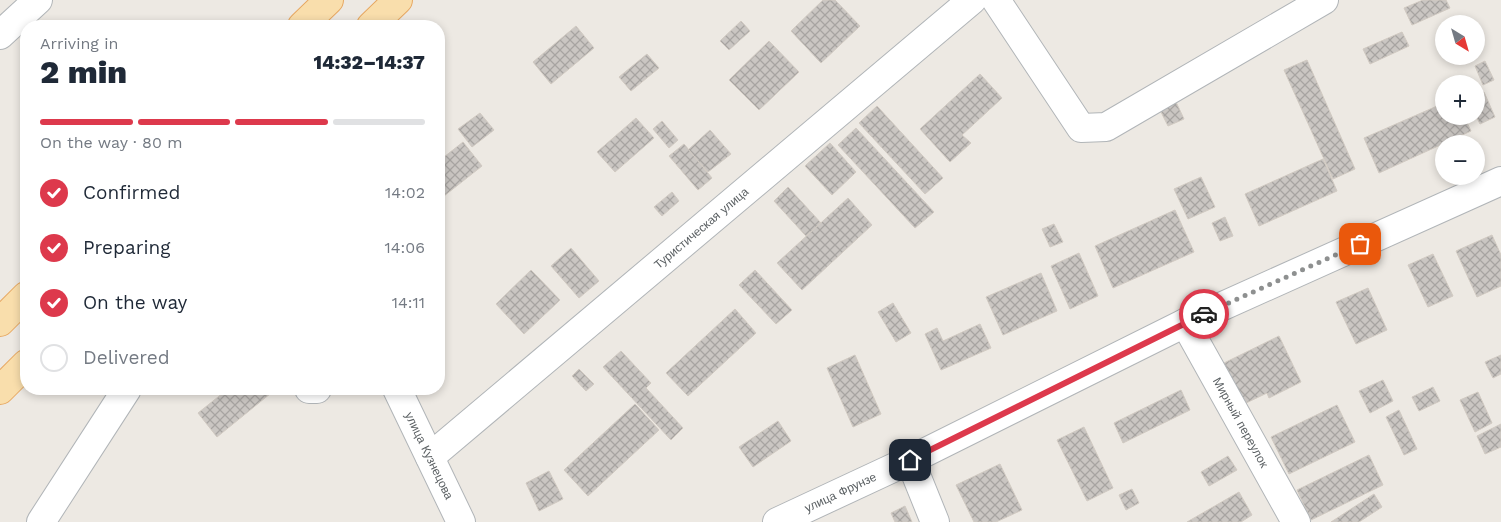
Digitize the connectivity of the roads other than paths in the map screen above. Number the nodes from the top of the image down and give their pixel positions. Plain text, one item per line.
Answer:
1 (38, 0) edge
2 (329, 0) edge
3 (398, 0) edge
4 (972, 0) edge
5 (996, 0) edge
6 (1324, 0) edge
7 (308, 20) edge
8 (377, 20) edge
9 (0, 35) edge
10 (1501, 181) edge
11 (20, 302) edge
12 (0, 322) edge
13 (1185, 323) junction
14 (20, 370) edge
15 (0, 390) edge
16 (123, 395) edge
17 (400, 395) edge
18 (430, 457) junction
19 (910, 460) junction
20 (41, 522) edge
21 (461, 522) edge
22 (777, 522) edge
23 (935, 522) edge
24 (1296, 522) edge

1 - 9 street
2 - 7 main road
3 - 8 main road
4 - 18 street, Туристическая улица
5 - 6 street
10 - 13 street, улица Фрунзе
11 - 12 main road
13 - 19 street, улица Фрунзе
13 - 24 street, Мирный переулок
14 - 15 main road
16 - 20 street
17 - 18 street, улица Кузнецова
18 - 21 street, улица Кузнецова
19 - 22 street, улица Фрунзе
19 - 23 street

